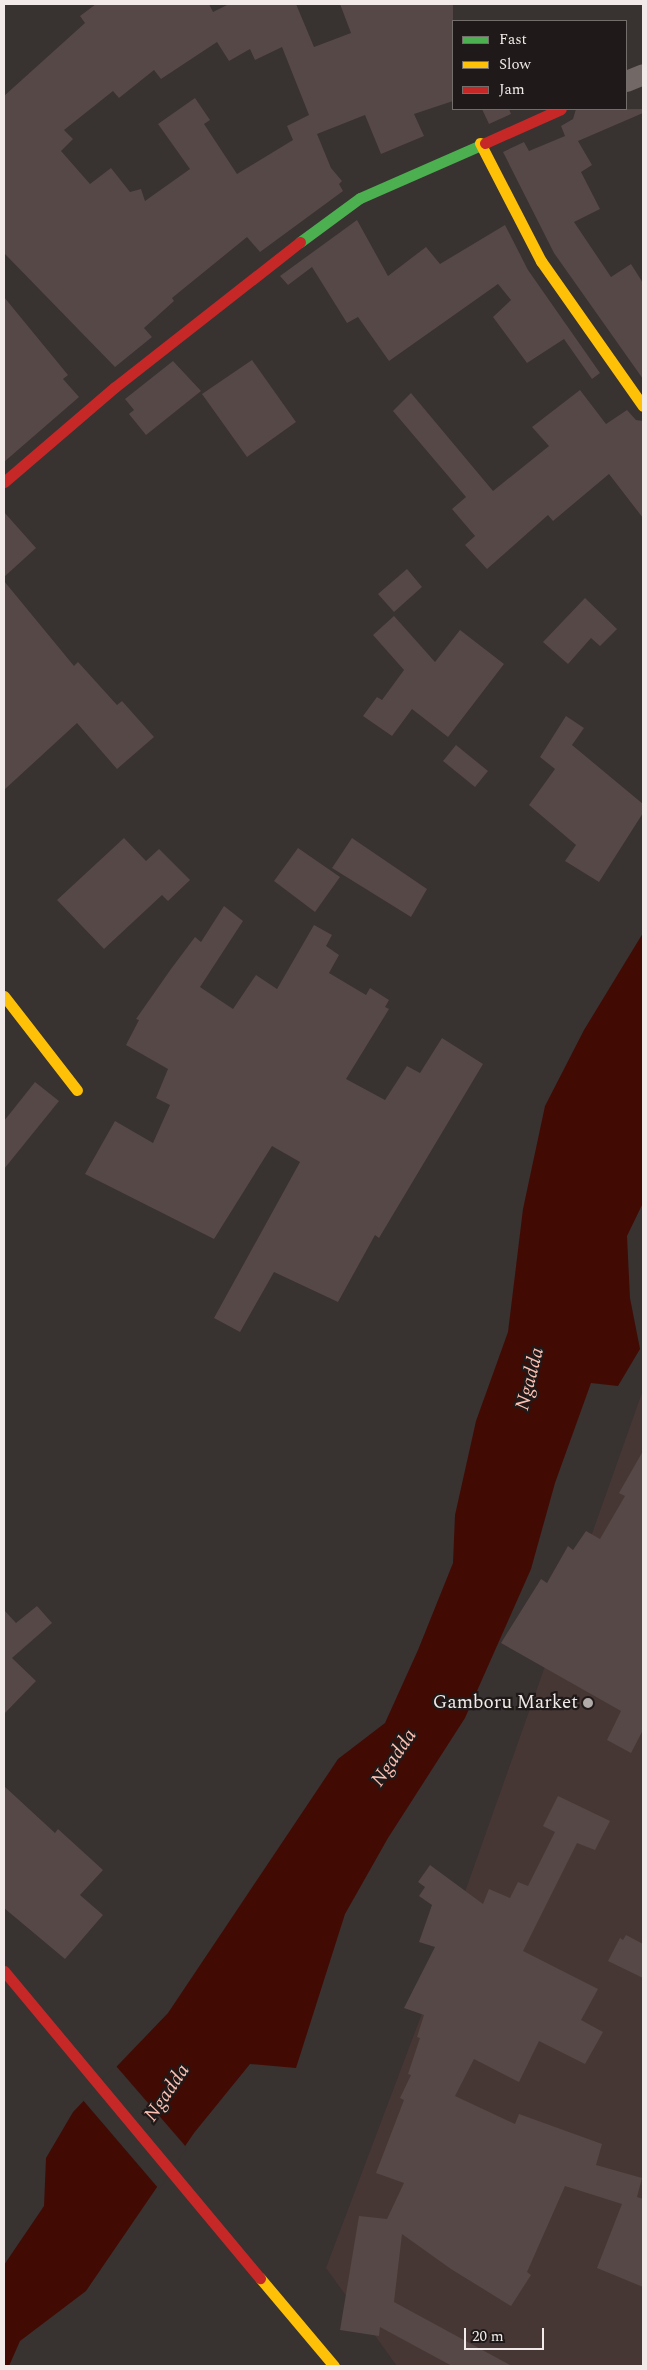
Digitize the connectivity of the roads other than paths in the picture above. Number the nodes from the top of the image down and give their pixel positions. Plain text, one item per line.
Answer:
1 (643, 74) edge
2 (627, 81) edge
3 (559, 110) edge
4 (480, 143) junction
5 (643, 406) edge
6 (4, 482) edge
7 (4, 996) edge
8 (77, 1090) dead end
9 (4, 1971) edge
10 (334, 2366) edge

1 - 2 street
3 - 4 street
4 - 5 street
4 - 6 street
7 - 8 street
9 - 10 street

